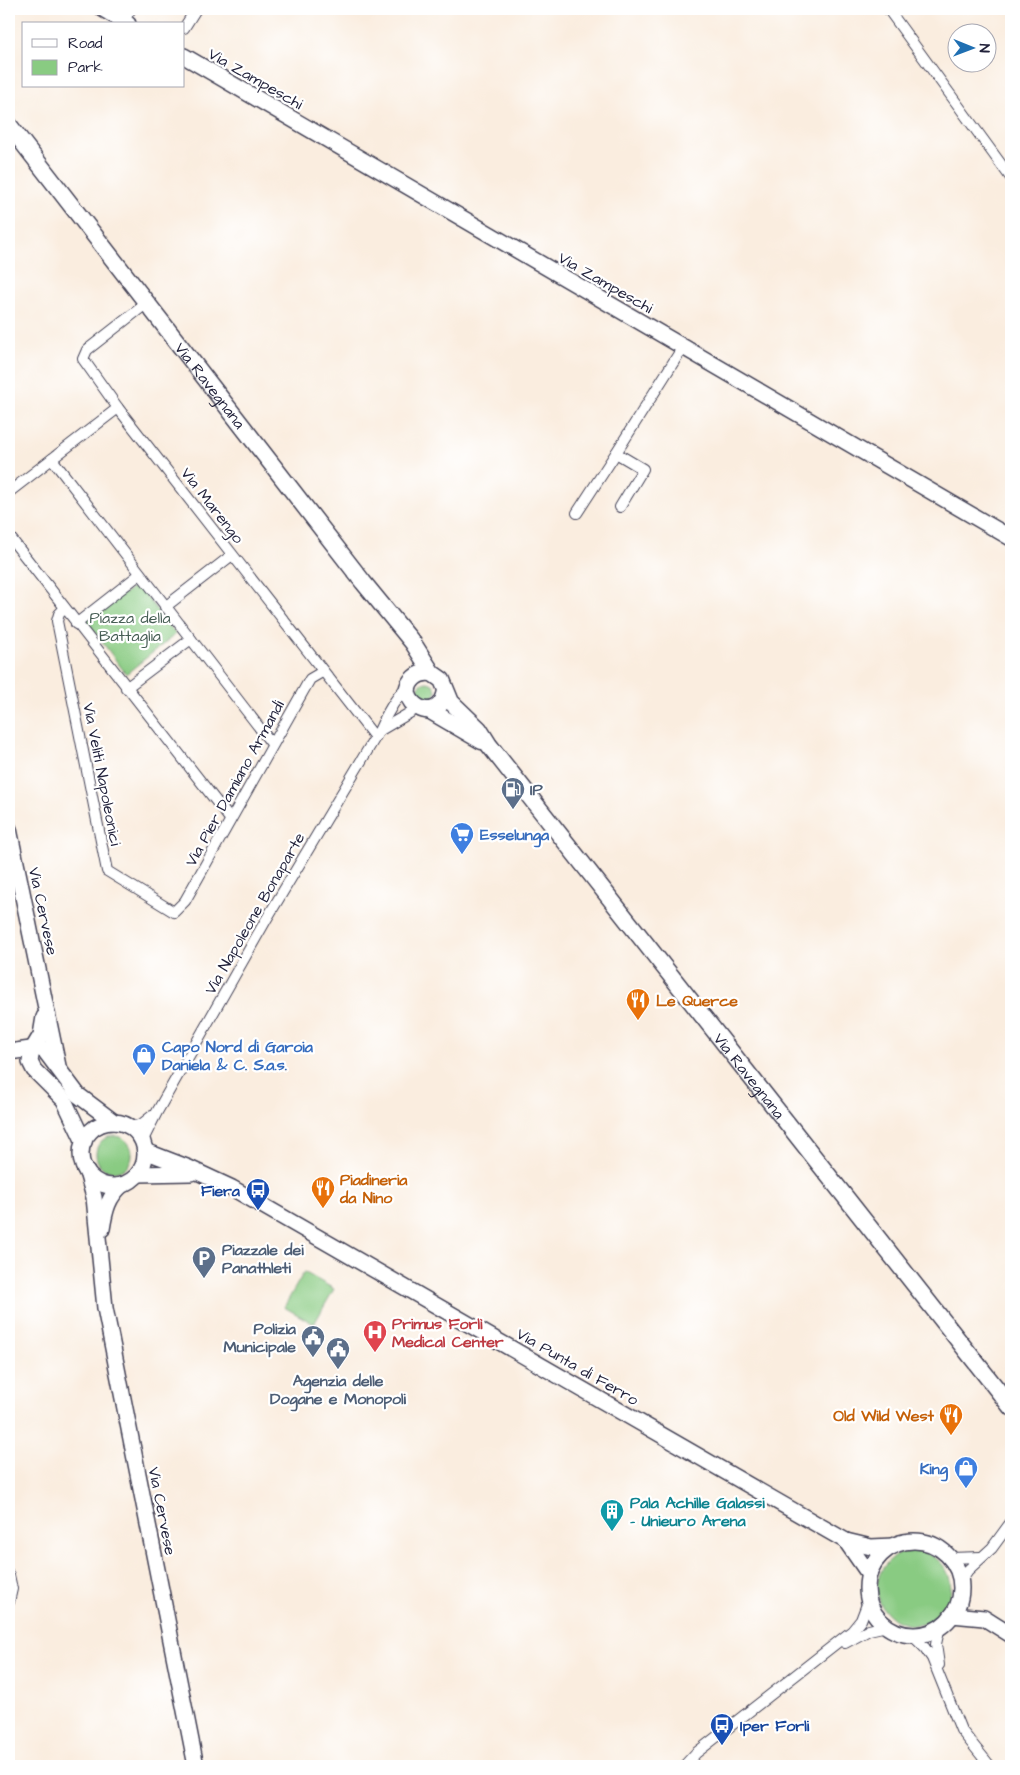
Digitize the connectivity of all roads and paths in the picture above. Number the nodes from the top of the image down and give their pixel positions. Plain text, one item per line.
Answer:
1 (103, 9) edge
2 (196, 9) edge
3 (888, 9) edge
4 (126, 19) edge
5 (185, 26) edge
6 (185, 57) edge
7 (9, 125) edge
8 (1011, 178) edge
9 (147, 303) junction
10 (683, 347) junction
11 (118, 408) junction
12 (616, 453) junction
13 (52, 459) junction
14 (9, 492) edge
15 (620, 507) dead end
16 (577, 513) dead end
17 (9, 536) edge
18 (1011, 538) edge
19 (232, 555) junction
20 (140, 574) junction
21 (165, 607) junction
22 (64, 609) junction
23 (76, 624) junction
24 (191, 639) junction
25 (413, 643) junction
26 (322, 672) junction
27 (432, 673) junction
28 (412, 681) junction
29 (126, 688) junction
30 (446, 691) junction
31 (424, 709) junction
32 (377, 734) junction
33 (272, 744) junction
34 (489, 744) junction
35 (230, 819) junction
36 (9, 829) edge
37 (174, 912) joint
38 (44, 1000) junction
39 (32, 1050) junction
40 (9, 1052) edge
41 (9, 1058) edge
42 (58, 1066) junction
43 (34, 1070) junction
44 (157, 1112) junction
45 (114, 1122) junction
46 (130, 1127) junction
47 (84, 1142) junction
48 (144, 1146) junction
49 (87, 1172) junction
50 (138, 1174) junction
51 (204, 1174) junction
52 (122, 1184) junction
53 (100, 1263) junction
54 (1011, 1407) edge
55 (1011, 1522) edge
56 (846, 1541) junction
57 (894, 1545) junction
58 (981, 1557) junction
59 (950, 1558) junction
60 (869, 1574) junction
61 (9, 1575) edge
62 (960, 1586) junction
63 (869, 1600) junction
64 (9, 1602) edge
65 (952, 1615) junction
66 (984, 1618) junction
67 (887, 1626) junction
68 (940, 1626) junction
69 (911, 1634) junction
70 (1011, 1634) edge
71 (820, 1658) junction
72 (946, 1696) junction
73 (196, 1766) edge
74 (684, 1766) edge
75 (990, 1766) edge

1 - 4 street
2 - 5 street
3 - 8 street
6 - 10 street, Via Zampeschi
7 - 9 main road, Via Ravegnana
9 - 11 street, Via Marengo
9 - 25 main road, Via Ravegnana
10 - 12 street
10 - 18 street, Via Zampeschi
11 - 13 street
11 - 19 street, Via Marengo
12 - 15 street
12 - 16 street
13 - 14 street
13 - 20 street
17 - 22 street
19 - 21 street
19 - 26 street, Via Marengo
20 - 21 street
20 - 23 street
21 - 24 street
22 - 23 street
22 - 37 street, Via Veliti Napoleonici
23 - 29 street
24 - 29 street
24 - 33 street
25 - 27 main road, Via Ravegnana
25 - 28 main road
26 - 32 street, Via Marengo
26 - 33 street, Via Pier Damiano Armandi
27 - 28 main road
27 - 30 main road
28 - 31 main road
28 - 32 street, Via Napoleone Bonaparte
29 - 35 street
30 - 31 main road
30 - 34 main road, Via Ravegnana
31 - 32 street, Via Napoleone Bonaparte
31 - 34 main road, Via Ravegnana
32 - 44 street, Via Napoleone Bonaparte
33 - 35 street, Via Pier Damiano Armandi
34 - 54 main road, Via Ravegnana
35 - 37 street, Via Pier Damiano Armandi
36 - 38 street, Via Cervese
38 - 39 street, Via Cervese
38 - 42 street, Via Cervese
39 - 40 street
39 - 42 street, Via Cervese
39 - 43 street
41 - 43 street, Via Cervese
42 - 45 street, Via Cervese
43 - 47 street, Via Cervese
44 - 46 street, Via Napoleone Bonaparte
44 - 48 street, Via Napoleone Bonaparte
45 - 46 street, Via Cervese
45 - 47 street
46 - 48 street
47 - 49 street, Via Cervese
48 - 50 street
48 - 51 street, Via Punta di Ferro
49 - 52 street
49 - 53 street, Via Cervese
50 - 51 street, Via Punta di Ferro
50 - 52 street, Via Cervese
51 - 56 street, Via Punta di Ferro
52 - 53 street, Via Cervese
53 - 73 street, Via Cervese
55 - 58 street
56 - 57 street
56 - 60 street, Via Punta di Ferro
57 - 59 street
57 - 60 street
58 - 59 street
58 - 62 street
59 - 62 street
60 - 63 street
61 - 64 street
62 - 65 street
62 - 66 street
63 - 67 street
63 - 71 street
65 - 66 street
65 - 68 street
66 - 70 street
67 - 69 street
67 - 71 street
68 - 69 street
68 - 72 street
69 - 72 street
71 - 74 street
72 - 75 street

